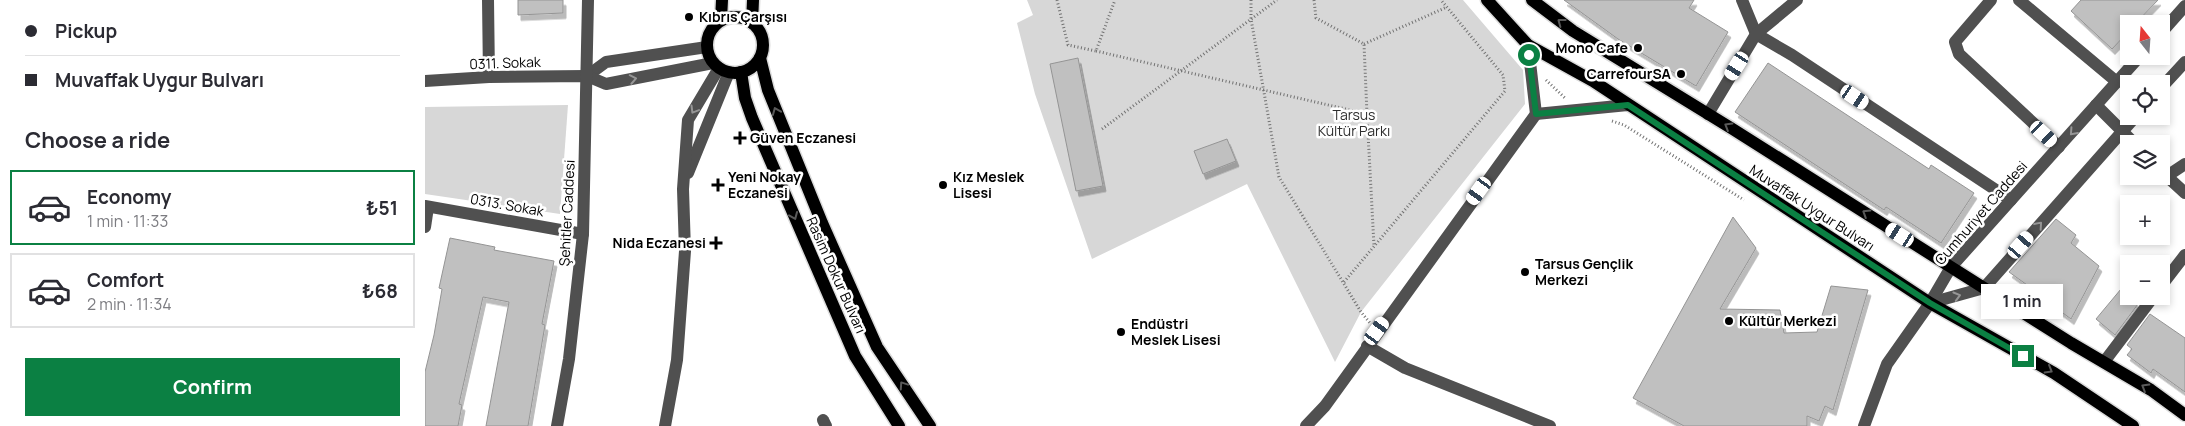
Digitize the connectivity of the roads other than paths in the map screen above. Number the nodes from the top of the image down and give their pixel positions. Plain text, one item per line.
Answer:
1 (488, 0) edge
2 (588, 0) edge
3 (722, 0) edge
4 (753, 0) edge
5 (1487, 0) edge
6 (1532, 0) edge
7 (1742, 0) edge
8 (1797, 0) edge
9 (1991, 0) edge
10 (2019, 0) edge
11 (2185, 6) edge
12 (721, 20) junction
13 (752, 23) junction
14 (2170, 23) edge
15 (1756, 34) junction
16 (1528, 45) junction
17 (707, 47) junction
18 (760, 58) junction
19 (2185, 62) edge
20 (2132, 65) edge
21 (726, 69) junction
22 (587, 76) junction
23 (489, 77) junction
24 (2170, 78) edge
25 (425, 82) edge
26 (2117, 82) junction
27 (1628, 105) junction
28 (2096, 105) junction
29 (1536, 114) junction
30 (1708, 114) junction
31 (2128, 125) edge
32 (2122, 131) junction
33 (2126, 135) edge
34 (2059, 147) junction
35 (2185, 164) edge
36 (2170, 171) edge
37 (2170, 179) edge
38 (683, 190) junction
39 (2185, 193) edge
40 (2011, 200) junction
41 (427, 206) edge
42 (425, 227) edge
43 (583, 234) junction
44 (2185, 255) edge
45 (1951, 267) junction
46 (2170, 274) edge
47 (1984, 288) junction
48 (1930, 303) junction
49 (2147, 305) edge
50 (1367, 346) junction
51 (2104, 362) junction
52 (2185, 415) edge
53 (1536, 420) junction
54 (557, 426) edge
55 (665, 426) edge
56 (899, 426) edge
57 (930, 426) edge
58 (1306, 426) edge
59 (1523, 426) edge
60 (1550, 426) edge
61 (1864, 426) edge
62 (2133, 426) edge

1 - 23 street
2 - 22 street, Şehitler Caddesi
3 - 12 main road
4 - 13 main road
5 - 16 main road, Muvaffak Uygur Bulvarı
30 -> 6 main road, Muvaffak Uygur Bulvarı
7 - 15 street
8 - 15 street
9 - 34 street
10 - 26 street
11 - 14 street
12 - 13 main road
12 - 17 main road
13 - 18 main road
15 - 30 street
15 - 40 street
16 - 27 main road, Muvaffak Uygur Bulvarı
16 - 29 street
17 - 21 main road
17 - 22 street
18 - 21 main road
57 -> 18 main road
19 - 24 street
20 - 26 street, Cumhuriyet Caddesi
22 -> 21 street, 0311. Sokak
21 - 38 street
21 -> 38 street
21 -> 56 main road, Rasim Dokur Bulvarı
22 - 23 street, 0311. Sokak
22 - 43 street, Şehitler Caddesi
23 - 25 street, 0311. Sokak
26 - 28 street, Cumhuriyet Caddesi
27 - 29 street
27 - 48 main road, Muvaffak Uygur Bulvarı
28 - 32 street
28 -> 34 street, Cumhuriyet Caddesi
29 - 50 street
45 -> 30 main road, Muvaffak Uygur Bulvarı
31 - 32 street
32 - 33 street
47 -> 32 street
34 - 40 street, Cumhuriyet Caddesi
35 - 36 street
37 - 39 street
38 - 55 street
40 - 45 street, Cumhuriyet Caddesi
41 - 42 street
41 - 43 street, 0313. Sokak
43 - 54 street, Şehitler Caddesi
44 - 46 street
45 - 47 main road, Muvaffak Uygur Bulvarı
45 - 48 street, Cumhuriyet Caddesi
48 -> 47 street
47 - 51 main road, Muvaffak Uygur Bulvarı
48 - 61 street, Cumhuriyet Caddesi
48 -> 62 main road, Muvaffak Uygur Bulvarı
49 - 51 street
50 - 53 street
50 - 58 street
52 -> 51 main road, Muvaffak Uygur Bulvarı
53 - 59 street
53 - 60 street

